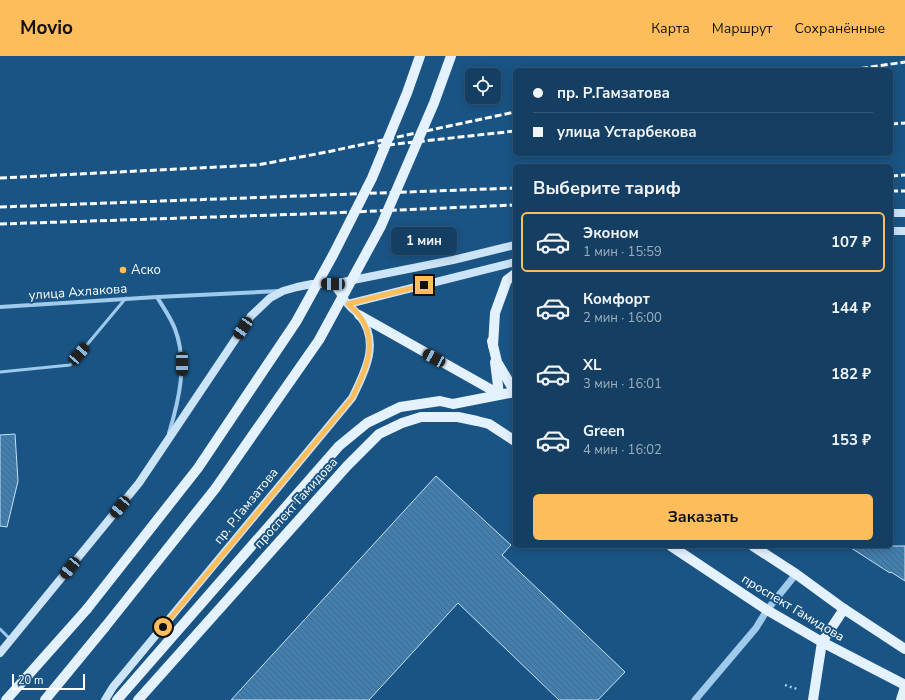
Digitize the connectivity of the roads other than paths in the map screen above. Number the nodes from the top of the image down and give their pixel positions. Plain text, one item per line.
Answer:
1 (420, 56) edge
2 (451, 56) edge
3 (905, 213) edge
4 (893, 214) edge
5 (893, 231) edge
6 (905, 231) edge
7 (513, 245) edge
8 (513, 263) edge
9 (513, 276) edge
10 (333, 284) junction
11 (283, 291) junction
12 (157, 297) junction
13 (126, 298) junction
14 (348, 304) junction
15 (0, 307) edge
16 (359, 315) junction
17 (492, 341) junction
18 (0, 372) edge
19 (508, 393) edge
20 (513, 440) edge
21 (167, 442) junction
22 (674, 548) edge
23 (756, 548) edge
24 (796, 574) junction
25 (767, 610) junction
26 (844, 610) junction
27 (0, 629) edge
28 (11, 640) junction
29 (822, 642) junction
30 (905, 649) edge
31 (0, 653) edge
32 (905, 686) edge
33 (6, 700) edge
34 (45, 700) edge
35 (106, 700) edge
36 (117, 700) edge
37 (138, 700) edge
38 (695, 700) edge
39 (813, 700) edge
40 (901, 700) edge

1 - 33 main road, bridge
2 - 34 main road, bridge
3 - 4 main road
5 - 6 main road
7 - 10 main road
8 - 14 main road
9 - 17 main road
10 - 11 main road
10 - 14 main road, пр. Р.Гамзатова
11 - 12 street, улица Ахлакова
11 - 21 main road
12 - 13 street, улица Ахлакова
12 - 21 street
13 - 15 street, улица Ахлакова
13 - 18 lane
14 - 16 main road, пр. Р.Гамзатова
16 - 19 main road, пр. Р.Гамзатова
16 - 35 main road, пр. Р.Гамзатова
17 - 19 main road
17 - 19 main road
19 - 36 main road
20 - 37 main road, проспект Гамидова
21 - 28 main road
22 - 25 main road, проспект Гамидова
23 - 24 main road, проспект Гамидова
24 - 25 street
24 - 26 main road, проспект Гамидова
25 - 29 main road, проспект Гамидова
25 - 38 street
26 - 29 main road
26 - 30 main road, проспект Гамидова
27 - 28 lane
28 - 31 main road
29 - 32 main road, проспект Гамидова
29 - 39 main road
32 - 40 main road

